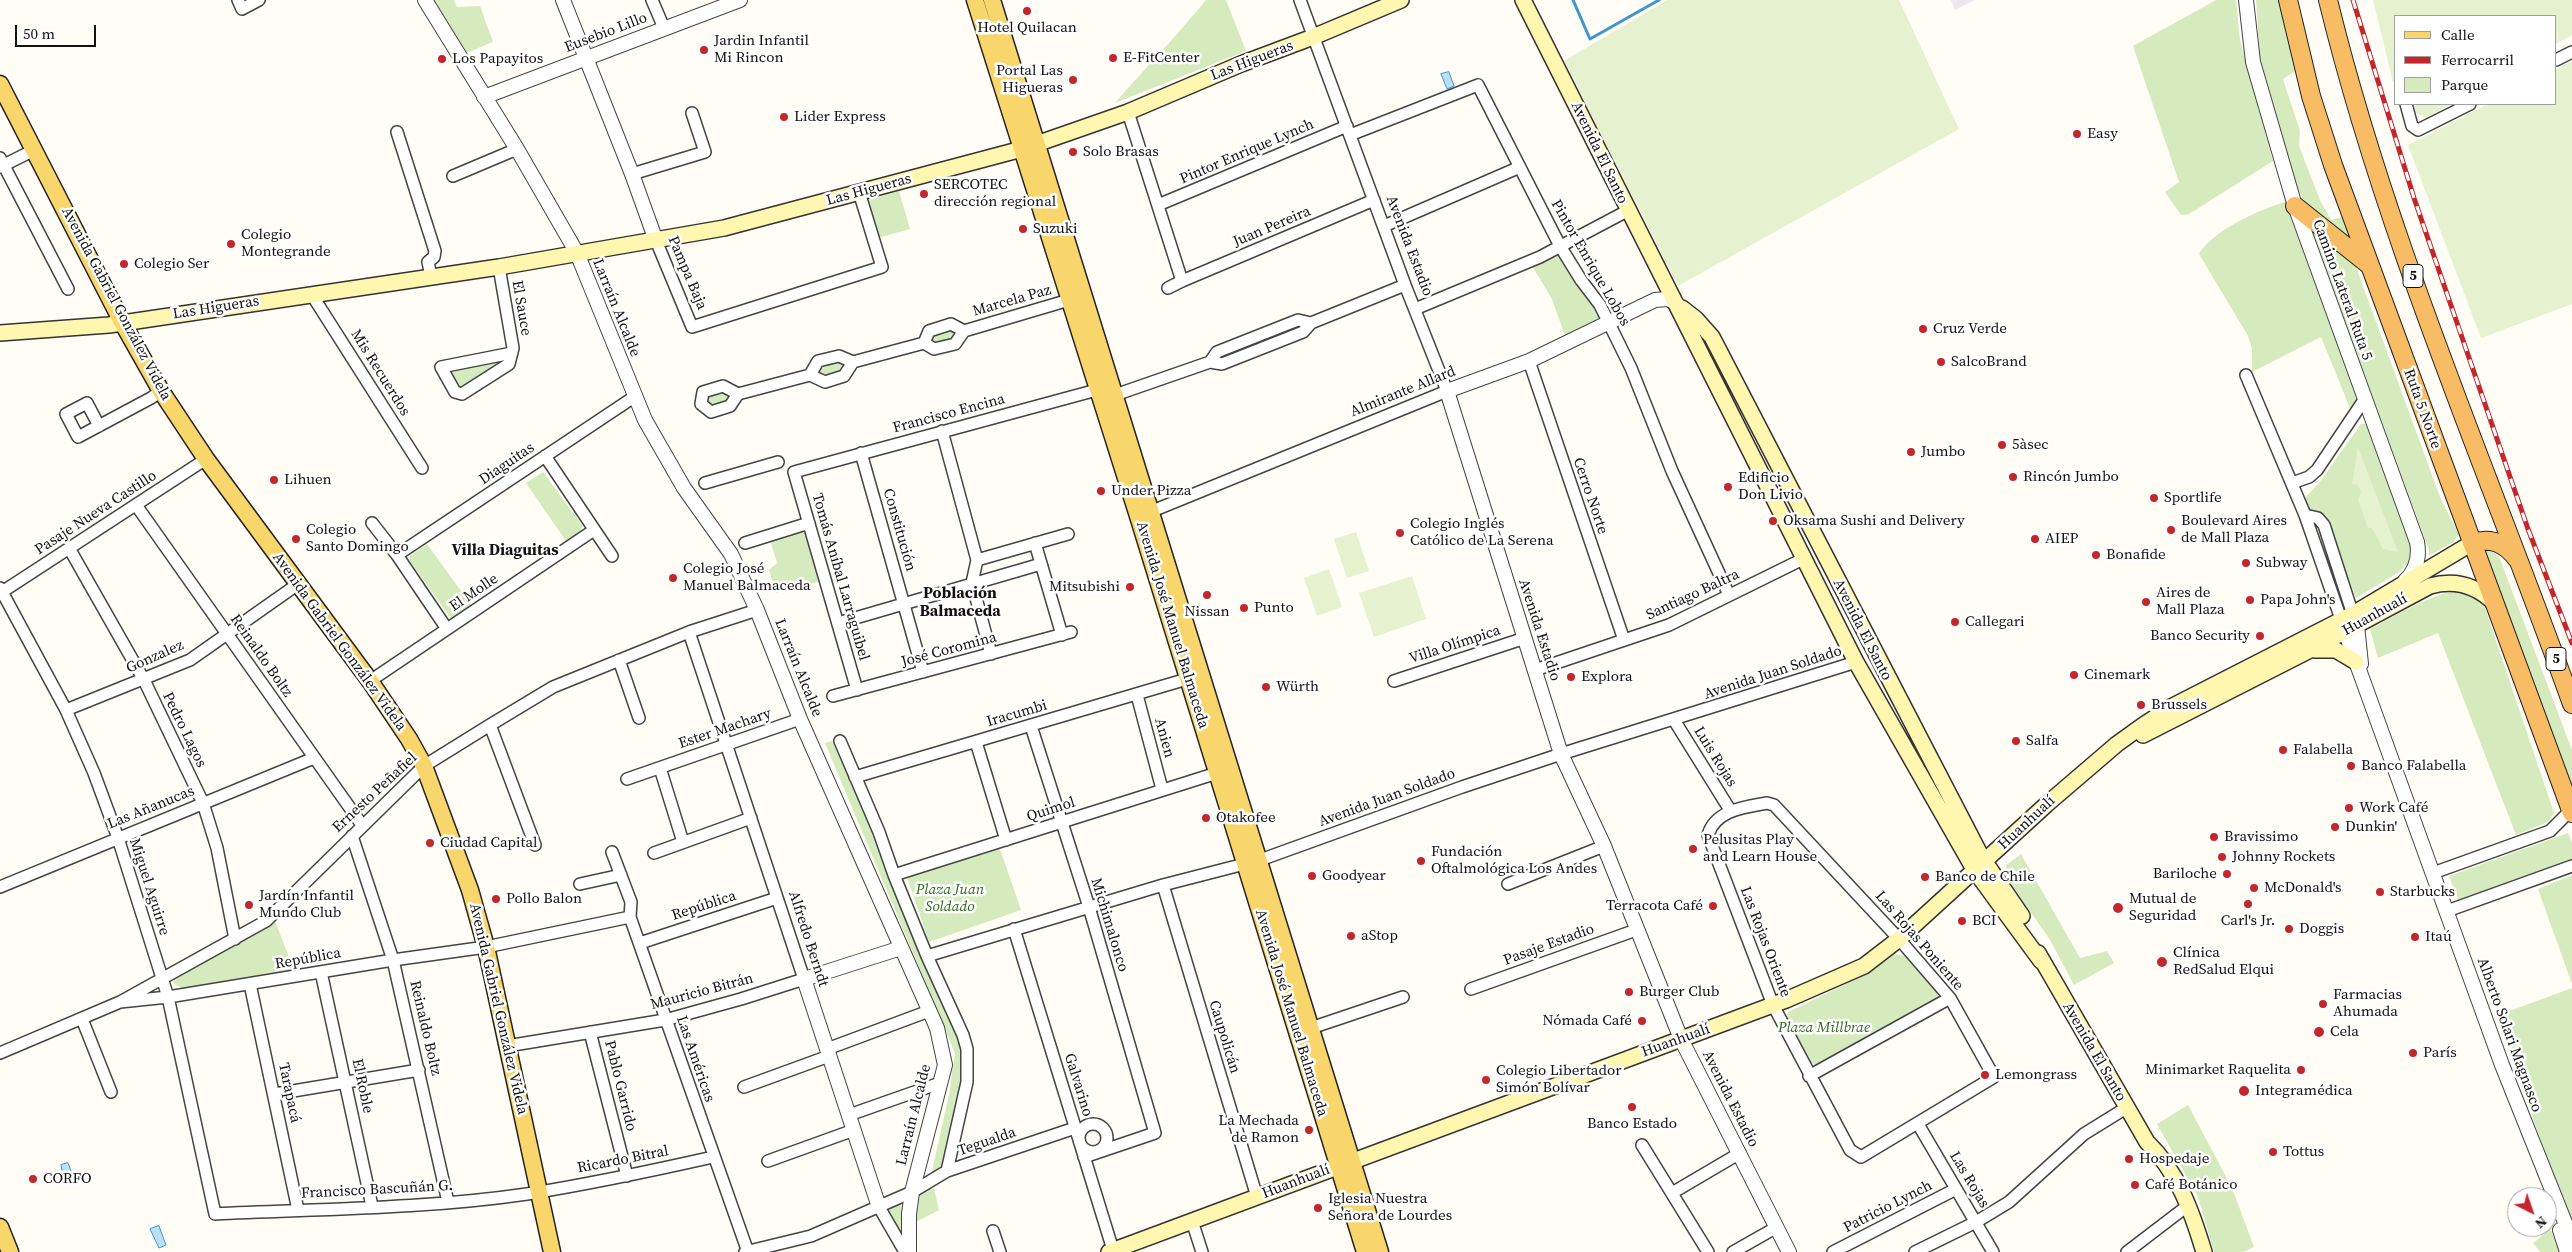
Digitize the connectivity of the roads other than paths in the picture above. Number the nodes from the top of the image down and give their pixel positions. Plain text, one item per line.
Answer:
1 (238, 0) edge
2 (259, 0) edge
3 (426, 0) edge
4 (563, 0) edge
5 (652, 0) edge
6 (740, 0) edge
7 (975, 0) edge
8 (992, 0) edge
9 (1300, 0) edge
10 (1401, 0) edge
11 (1523, 0) edge
12 (2246, 0) edge
13 (2288, 0) edge
14 (2328, 0) edge
15 (664, 28) junction
16 (1313, 37) junction
17 (2572, 52) edge
18 (586, 58) junction
19 (2557, 60) edge
20 (0, 84) edge
21 (1478, 85) joint
22 (484, 97) junction
23 (2406, 105) edge
24 (2468, 105) edge
25 (1128, 112) junction
26 (692, 114) dead end
27 (1349, 131) junction
28 (397, 132) dead end
29 (1029, 146) junction
30 (517, 149) junction
31 (34, 150) junction
32 (1, 163) edge
33 (1520, 167) junction
34 (632, 174) junction
35 (453, 176) dead end
36 (859, 192) junction
37 (1374, 200) junction
38 (1158, 205) junction
39 (2295, 206) junction
40 (1627, 211) junction
41 (1384, 226) junction
42 (655, 238) junction
43 (1560, 246) junction
44 (577, 253) junction
45 (2369, 264) junction
46 (499, 267) junction
47 (432, 276) junction
48 (1182, 281) junction
49 (1405, 285) junction
50 (1168, 288) dead end
51 (68, 289) dead end
52 (312, 295) junction
53 (1069, 300) junction
54 (1677, 304) junction
55 (1415, 309) junction
56 (122, 322) junction
57 (1608, 324) junction
58 (964, 331) junction
59 (0, 333) edge
60 (924, 343) junction
61 (512, 353) junction
62 (1529, 361) junction
63 (853, 362) junction
64 (810, 375) junction
65 (2246, 375) dead end
66 (1108, 390) junction
67 (161, 391) junction
68 (1447, 391) junction
69 (738, 394) dead end
70 (634, 397) junction
71 (2364, 400) junction
72 (99, 426) dead end
73 (942, 431) junction
74 (861, 453) junction
75 (545, 456) junction
76 (206, 459) junction
77 (778, 462) dead end
78 (422, 468) dead end
79 (794, 472) joint
80 (705, 483) dead end
81 (2292, 483) junction
82 (136, 505) junction
83 (1145, 514) junction
84 (372, 523) dead end
85 (809, 523) junction
86 (594, 530) junction
87 (1068, 534) dead end
88 (745, 543) dead end
89 (1035, 543) junction
90 (2472, 544) junction
91 (69, 548) junction
92 (397, 554) junction
93 (612, 556) dead end
94 (1805, 558) junction
95 (977, 560) junction
96 (2521, 563) junction
97 (1041, 564) junction
98 (2404, 582) junction
99 (972, 583) junction
100 (298, 584) junction
101 (1, 590) edge
102 (1729, 595) junction
103 (2494, 603) junction
104 (904, 604) junction
105 (757, 610) junction
106 (838, 623) junction
107 (2349, 623) junction
108 (447, 629) junction
109 (689, 632) junction
110 (227, 633) junction
111 (1866, 637) junction
112 (1525, 638) junction
113 (1624, 640) junction
114 (2310, 650) junction
115 (991, 654) junction
116 (619, 660) junction
117 (1856, 662) junction
118 (2358, 667) junction
119 (1535, 670) junction
120 (923, 672) junction
121 (1187, 679) junction
122 (144, 680) junction
123 (370, 681) junction
124 (1394, 682) dead end
125 (857, 690) junction
126 (1137, 695) junction
127 (833, 696) dead end
128 (2572, 704) edge
129 (66, 710) junction
130 (639, 718) dead end
131 (800, 719) junction
132 (1674, 720) junction
133 (490, 725) junction
134 (1031, 726) junction
135 (840, 741) dead end
136 (976, 742) junction
137 (726, 744) junction
138 (1561, 754) junction
139 (314, 758) junction
140 (2098, 760) junction
141 (424, 766) junction
142 (660, 768) junction
143 (1217, 773) junction
144 (855, 777) junction
145 (627, 780) dead end
146 (1162, 789) junction
147 (203, 804) junction
148 (1730, 810) junction
149 (2572, 812) edge
150 (750, 818) junction
151 (1062, 822) junction
152 (362, 825) junction
153 (352, 836) junction
154 (118, 838) junction
155 (1006, 840) junction
156 (683, 842) junction
157 (536, 845) dead end
158 (1604, 846) junction
159 (612, 852) dead end
160 (654, 853) dead end
161 (1252, 862) junction
162 (1980, 866) junction
163 (2572, 866) edge
164 (2433, 873) junction
165 (621, 875) junction
166 (894, 875) junction
167 (580, 884) dead end
168 (1508, 884) dead end
169 (1162, 885) junction
170 (0, 887) edge
171 (777, 898) junction
172 (1089, 907) junction
173 (2447, 911) junction
174 (630, 917) junction
175 (1014, 929) junction
176 (1636, 930) junction
177 (235, 939) junction
178 (1899, 939) junction
179 (640, 943) junction
180 (486, 947) junction
181 (901, 948) junction
182 (927, 956) junction
183 (393, 960) junction
184 (321, 972) junction
185 (162, 979) junction
186 (804, 979) junction
187 (250, 984) junction
188 (1472, 989) dead end
189 (168, 997) junction
190 (1403, 997) dead end
191 (1950, 998) junction
192 (120, 1002) junction
193 (1773, 1005) junction
194 (929, 1011) junction
195 (82, 1019) junction
196 (665, 1020) junction
197 (1312, 1028) junction
198 (590, 1032) junction
199 (1296, 1033) junction
200 (1681, 1040) junction
201 (507, 1046) junction
202 (0, 1053) edge
203 (828, 1053) junction
204 (419, 1070) junction
205 (1809, 1076) junction
206 (347, 1082) junction
207 (940, 1083) junction
208 (744, 1088) dead end
209 (111, 1092) dead end
210 (275, 1094) junction
211 (2126, 1108) junction
212 (849, 1115) junction
213 (1918, 1124) junction
214 (854, 1130) junction
215 (1077, 1133) junction
216 (2147, 1142) junction
217 (1642, 1145) dead end
218 (1098, 1152) junction
219 (1740, 1153) junction
220 (713, 1157) junction
221 (1084, 1157) junction
222 (768, 1161) dead end
223 (1346, 1164) junction
224 (2543, 1169) junction
225 (947, 1172) junction
226 (627, 1176) junction
227 (1956, 1189) junction
228 (539, 1191) junction
229 (912, 1192) junction
230 (1672, 1193) junction
231 (1257, 1197) junction
232 (448, 1202) junction
233 (372, 1206) junction
234 (879, 1207) junction
235 (298, 1210) junction
236 (2182, 1210) junction
237 (215, 1214) joint
238 (1192, 1221) junction
239 (1976, 1222) junction
240 (0, 1227) edge
241 (1777, 1227) junction
242 (993, 1231) dead end
243 (2572, 1240) edge
244 (1111, 1251) edge
245 (1991, 1251) edge
246 (10, 1252) edge
247 (552, 1252) edge
248 (747, 1252) edge
249 (907, 1252) edge
250 (1000, 1252) edge
251 (1202, 1252) edge
252 (1365, 1252) edge
253 (1380, 1252) edge
254 (1708, 1252) edge
255 (1733, 1252) edge
256 (1789, 1252) edge
257 (1834, 1252) edge
258 (1915, 1252) edge
259 (2127, 1252) edge
260 (2195, 1252) edge
261 (2204, 1252) edge
262 (2567, 1252) edge

1 - 2 street
3 - 22 street, Larraín Alcalde
4 - 18 street, Pampa Baja
5 - 15 street
6 - 15 street, Eusebio Lillo
7 - 29 main road, Avenida José Manuel Balmaceda
8 - 29 main road, Avenida José Manuel Balmaceda
9 - 16 street, Avenida Estadio
10 - 16 main road, Las Higueras
11 - 40 main road, Avenida El Santo
12 - 39 street, Camino Lateral Ruta 5
13 - 45 highway, Ruta 5 Norte
14 - 96 highway, 5
15 - 18 street, Eusebio Lillo
16 - 25 main road, Las Higueras
16 - 27 street, Avenida Estadio
17 - 19 street
18 - 22 street, Eusebio Lillo
18 - 34 street, Pampa Baja
20 - 31 main road, Avenida Gabriel González Videla
21 - 27 street, Pintor Enrique Lynch
21 - 33 street, Pintor Enrique Lobos
22 - 30 street, Larraín Alcalde
23 - 24 street
25 - 29 main road, Las Higueras
25 - 38 street
26 - 34 street
27 - 37 street, Avenida Estadio
27 - 38 street, Pintor Enrique Lynch
28 - 47 street
29 - 36 main road, Las Higueras
29 - 53 main road, Avenida José Manuel Balmaceda
29 - 66 main road, Avenida José Manuel Balmaceda
30 - 35 street
30 - 44 street, Larraín Alcalde
31 - 32 street
31 - 56 main road, Avenida Gabriel González Videla
32 - 51 street
33 - 41 street
33 - 43 street, Pintor Enrique Lobos
34 - 42 street, Pampa Baja
36 - 42 main road, Las Higueras
36 - 42 street, Pampa Baja
37 - 41 street, Avenida Estadio
37 - 48 street, Juan Pereira
38 - 48 street
39 - 45 highway
39 - 71 street, Camino Lateral Ruta 5
40 - 43 street
40 - 54 main road, Avenida El Santo
41 - 49 street, Avenida Estadio
42 - 44 main road, Las Higueras
43 - 55 street
43 - 57 street, Pintor Enrique Lobos
44 - 46 main road, Las Higueras
44 - 70 street, Larraín Alcalde
45 - 90 highway, Ruta 5 Norte
46 - 47 main road, Las Higueras
46 - 61 street, El Sauce
47 - 52 main road, Las Higueras
48 - 50 street, Juan Pereira
49 - 55 street, Avenida Estadio
49 - 66 street, Francisco Encina
52 - 56 main road, Las Higueras
52 - 78 street, Mis Recuerdos
53 - 58 street, Marcela Paz
53 - 66 main road, Avenida José Manuel Balmaceda
54 - 57 street, Almirante Allard
54 - 94 main road, Avenida El Santo
54 - 111 main road, Avenida El Santo
55 - 68 street, Avenida Estadio
56 - 59 main road, Las Higueras
56 - 67 main road, Avenida Gabriel González Videla
57 - 62 street, Almirante Allard
57 - 102 street, Pintor Enrique Lobos
58 - 60 street, Marcela Paz
58 - 60 street, Marcela Paz
60 - 63 street, Marcela Paz
61 - 61 street, El Sauce
62 - 68 street, Almirante Allard
62 - 113 street, Cerro Norte
63 - 64 street, Marcela Paz
63 - 64 street, Marcela Paz
64 - 69 street, Marcela Paz
65 - 81 street, Alberto Solari Magnasco
66 - 73 street, Francisco Encina
66 - 83 main road, Avenida José Manuel Balmaceda
67 - 72 street
67 - 76 main road, Avenida Gabriel González Videla
68 - 83 street, Almirante Allard
68 - 112 street, Avenida Estadio
70 - 75 street, Diaguitas
70 - 105 street, Larraín Alcalde
71 - 81 street
71 - 98 street, Camino Lateral Ruta 5
73 - 74 street, Francisco Encina
73 - 95 street
74 - 79 street, Francisco Encina
74 - 104 street, Constitución
75 - 86 street
75 - 92 street, Diaguitas
76 - 82 street, Pasaje Nueva Castillo
76 - 100 main road, Avenida Gabriel González Videla
77 - 80 street
79 - 85 street, Tomás Aníbal Larraguibel
81 - 107 street, Alberto Solari Magnasco
82 - 91 street, Pasaje Nueva Castillo
82 - 110 street, Reinaldo Boltz
83 - 121 main road, Avenida José Manuel Balmaceda
83 - 161 main road, Avenida José Manuel Balmaceda
84 - 92 street
85 - 88 street
85 - 106 street, Tomás Aníbal Larraguibel
86 - 93 street
86 - 108 street, El Molle
87 - 89 street
89 - 95 street
89 - 97 street
90 - 96 highway
90 - 98 main road, Huanhualí
90 - 103 highway, Ruta 5 Norte
91 - 101 street, Pasaje Nueva Castillo
91 - 122 street, Pedro Lagos
92 - 108 street
94 - 102 street, Santiago Baltra
94 - 117 main road, Avenida El Santo
95 - 99 street
96 - 128 highway, 5
97 - 99 street
97 - 115 street, José Coromina
98 - 107 main road, Huanhualí
99 - 104 street
99 - 115 street
100 - 110 street, Gonzalez
100 - 123 main road, Avenida Gabriel González Videla
101 - 129 street, Miguel Aguirre
102 - 113 street, Santiago Baltra
103 - 107 main road, Huanhualí
103 - 149 highway, Ruta 5 Norte
104 - 106 street
104 - 120 street, Constitución
105 - 109 street, Ernesto Peñafiel
105 - 131 street, Larraín Alcalde
106 - 125 street, Tomás Aníbal Larraguibel
107 - 114 main road, Huanhualí
107 - 118 street, Alberto Solari Magnasco
107 - 140 main road, Huanhualí
108 - 123 street, El Molle
109 - 116 street, Ernesto Peñafiel
109 - 137 street, Alfredo Berndt
110 - 122 street, Gonzalez
110 - 139 street, Reinaldo Boltz
111 - 117 main road
111 - 162 main road, Avenida El Santo
112 - 119 street, Avenida Estadio
112 - 124 street, Villa Olímpica
113 - 119 street, Santiago Baltra
114 - 118 main road
114 - 140 main road, Huanhualí
115 - 120 street, José Coromina
116 - 130 street
116 - 133 street, Ernesto Peñafiel
117 - 132 street, Avenida Juan Soldado
117 - 162 main road, Avenida El Santo
118 - 164 street, Alberto Solari Magnasco
119 - 138 street, Avenida Estadio
120 - 125 street, José Coromina
121 - 126 street, Iracumbi
121 - 143 main road, Avenida José Manuel Balmaceda
122 - 129 street, Gonzalez
122 - 147 street, Pedro Lagos
123 - 141 main road, Avenida Gabriel González Videla
125 - 127 street, José Coromina
126 - 134 street, Iracumbi
126 - 146 street, Anien
129 - 154 street, Miguel Aguirre
131 - 137 street, Ester Machary
131 - 181 street, Larraín Alcalde
132 - 138 street, Avenida Juan Soldado
132 - 148 street, Luis Rojas
133 - 141 street, Ernesto Peñafiel
133 - 157 street
134 - 136 street, Iracumbi
134 - 151 street, Michimalonco
135 - 144 street
136 - 144 street, Iracumbi
136 - 155 street
137 - 142 street, Ester Machary
137 - 150 street, Alfredo Berndt
138 - 158 street, Avenida Estadio
138 - 161 street, Avenida Juan Soldado
139 - 147 street, Las Añanucas
139 - 152 street, Reinaldo Boltz
140 - 162 main road, Huanhualí
141 - 152 street, Ernesto Peñafiel
141 - 180 main road, Avenida Gabriel González Videla
142 - 145 street, Ester Machary
142 - 156 street
143 - 146 street, Quimol
143 - 161 main road, Avenida José Manuel Balmaceda
144 - 166 street
146 - 151 street, Quimol
147 - 154 street, Las Añanucas
147 - 177 street, Pedro Lagos
148 - 178 street, Las Rojas Poniente
148 - 193 street, Las Rojas Oriente
149 - 164 street
150 - 156 street
150 - 171 street, Alfredo Berndt
151 - 155 street, Quimol
151 - 172 street, Michimalonco
152 - 153 street, Ernesto Peñafiel
153 - 177 street, Ernesto Peñafiel
153 - 183 street, Reinaldo Boltz
154 - 170 street, Las Añanucas
154 - 185 street, Miguel Aguirre
155 - 166 street, Quimol
156 - 160 street
158 - 168 street
158 - 176 street, Avenida Estadio
159 - 165 street, Las Américas
161 - 169 street, Avenida Juan Soldado
161 - 197 main road, Avenida José Manuel Balmaceda
161 - 199 main road, Avenida José Manuel Balmaceda
162 - 178 main road, Huanhualí
162 - 211 main road, Avenida El Santo
163 - 173 street
164 - 173 street, Alberto Solari Magnasco
165 - 167 street
165 - 174 street, Las Américas
166 - 182 street
169 - 172 street, Avenida Juan Soldado
169 - 231 street, Caupolicán
171 - 179 street, República
171 - 186 street, Alfredo Berndt
172 - 175 street, Avenida Juan Soldado
172 - 218 street, Michimalonco
173 - 224 street, Alberto Solari Magnasco
174 - 179 street, Las Américas
174 - 180 street, República
175 - 182 street, Avenida Juan Soldado
175 - 215 street, Galvarino
176 - 188 street, Pasaje Estadio
176 - 200 street, Avenida Estadio
177 - 185 street, Ernesto Peñafiel
178 - 191 street, Las Rojas Poniente
178 - 193 main road, Huanhualí
179 - 196 street, Las Américas
180 - 183 street, República
180 - 201 main road, Avenida Gabriel González Videla
181 - 186 street, Mauricio Bitrán
181 - 194 street, Larraín Alcalde
182 - 225 street
183 - 184 street, República
183 - 204 street, Reinaldo Boltz
184 - 187 street, República
184 - 206 street, El Roble
185 - 189 street, Miguel Aguirre
185 - 192 street, Ernesto Peñafiel
186 - 196 street, Mauricio Bitrán
186 - 203 street, Alfredo Berndt
187 - 189 street, República
187 - 210 street, Tarapacá
189 - 192 street, República
189 - 237 street, Miguel Aguirre
190 - 197 street
191 - 205 street
191 - 213 street, Las Rojas Poniente
192 - 195 street, República
193 - 200 main road, Huanhualí
193 - 205 street, Las Rojas Oriente
194 - 203 street
194 - 207 street, Larraín Alcalde
195 - 202 street, República
195 - 209 street
196 - 198 street, Mauricio Bitrán
196 - 220 street, Las Américas
197 - 199 street
197 - 223 main road, Avenida José Manuel Balmaceda
198 - 201 street, Mauricio Bitrán
198 - 226 street, Pablo Garrido
199 - 223 main road, Avenida José Manuel Balmaceda
200 - 219 street, Avenida Estadio
200 - 223 main road, Huanhualí
201 - 228 main road, Avenida Gabriel González Videla
203 - 208 street
203 - 212 street, Alfredo Berndt
204 - 206 street
204 - 232 street, Reinaldo Boltz
205 - 213 street, Las Rojas Oriente
206 - 210 street
206 - 233 street, El Roble
207 - 212 street
207 - 229 street, Larraín Alcalde
210 - 235 street, Tarapacá
211 - 216 main road, Avenida El Santo
211 - 239 street
212 - 214 street, Alfredo Berndt
213 - 227 street, Las Rojas
214 - 222 street
214 - 234 street, Alfredo Berndt
215 - 218 street
215 - 218 street, Tegualda
215 - 221 street, Galvarino
215 - 225 street, Tegualda
216 - 236 main road, Avenida El Santo
216 - 261 main road, Avenida El Santo
217 - 230 street
218 - 221 street
219 - 230 street
219 - 241 street, Avenida Estadio
220 - 226 street, Ricardo Bitral
220 - 248 street, Las Américas
221 - 244 street, Galvarino
223 - 231 main road, Huanhualí
223 - 252 main road, Avenida José Manuel Balmaceda
223 - 253 main road, Avenida José Manuel Balmaceda
224 - 243 street, Alberto Solari Magnasco
224 - 262 street, Alberto Solari Magnasco
225 - 229 street, Tegualda
226 - 228 street, Ricardo Bitral
227 - 239 street, Las Rojas
227 - 257 street, Patricio Lynch
228 - 232 street, Francisco Bascuñán G.
228 - 247 main road, Avenida Gabriel González Videla
229 - 234 street, Tegualda
229 - 249 street, Larraín Alcalde
230 - 254 street
231 - 238 main road, Huanhualí
232 - 233 street, Francisco Bascuñán G.
233 - 235 street, Francisco Bascuñán G.
234 - 248 street, Tegualda
234 - 249 street, Alfredo Berndt
235 - 237 street, Francisco Bascuñán G.
236 - 259 street
236 - 260 main road, Avenida El Santo
238 - 244 main road, Huanhualí
238 - 251 street
239 - 245 street, Las Rojas
239 - 258 street
240 - 246 main road
241 - 255 street
241 - 256 street, Avenida Estadio
242 - 250 street

